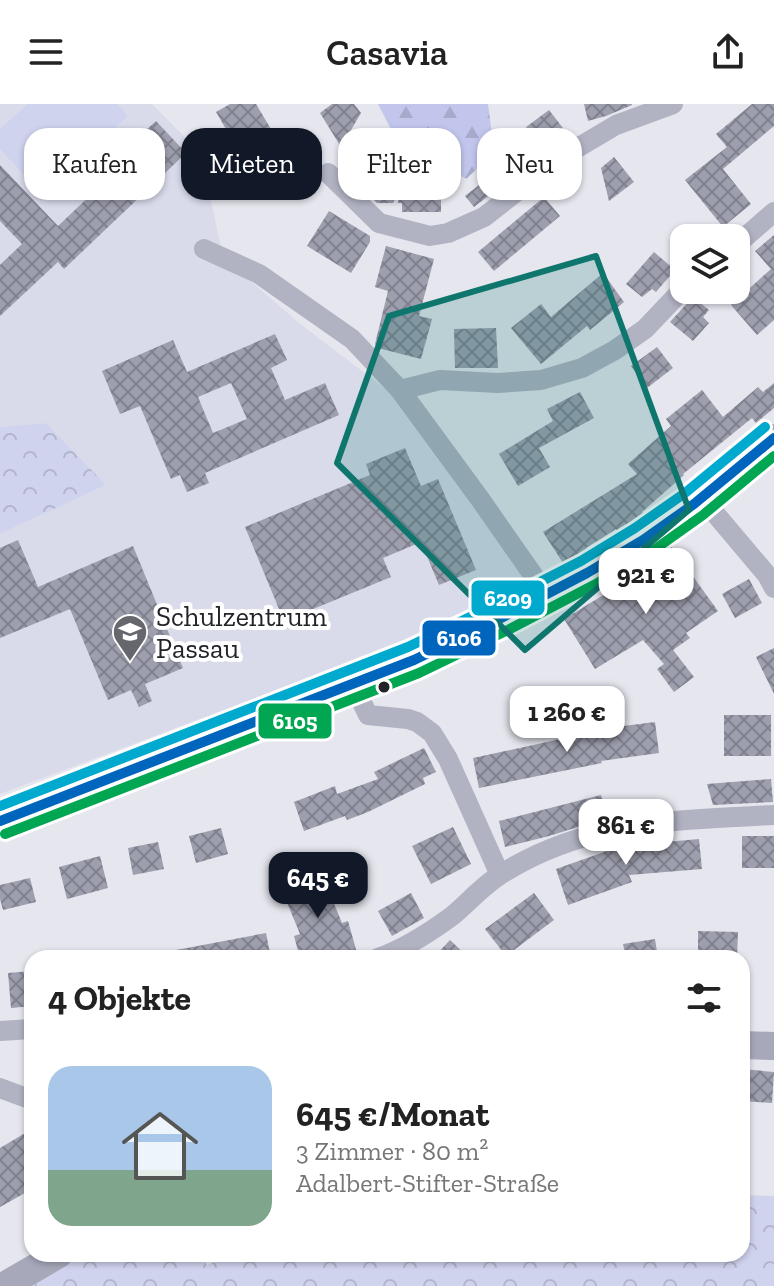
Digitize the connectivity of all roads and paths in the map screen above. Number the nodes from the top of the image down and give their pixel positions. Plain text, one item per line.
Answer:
1 (673, 104) edge
2 (328, 173) dead end
3 (774, 212) edge
4 (750, 233) edge
5 (204, 249) dead end
6 (670, 303) edge
7 (400, 390) junction
8 (774, 438) edge
9 (702, 498) junction
10 (774, 588) edge
11 (547, 595) junction
12 (353, 684) junction
13 (774, 815) edge
14 (0, 821) edge
15 (500, 875) junction
16 (396, 950) edge
17 (24, 1030) edge
18 (0, 1031) edge
19 (750, 1045) edge
20 (774, 1046) edge
21 (0, 1088) edge
22 (24, 1097) edge
23 (45, 1262) edge
24 (4, 1286) edge

1 - 2 street
3 - 4 street
5 - 7 street
6 - 7 street
7 - 11 street
8 - 9 street
9 - 10 street
9 - 11 street
11 - 12 street
12 - 14 street
12 - 15 street
13 - 15 street
15 - 16 street
17 - 18 street
19 - 20 street
21 - 22 street
23 - 24 street

